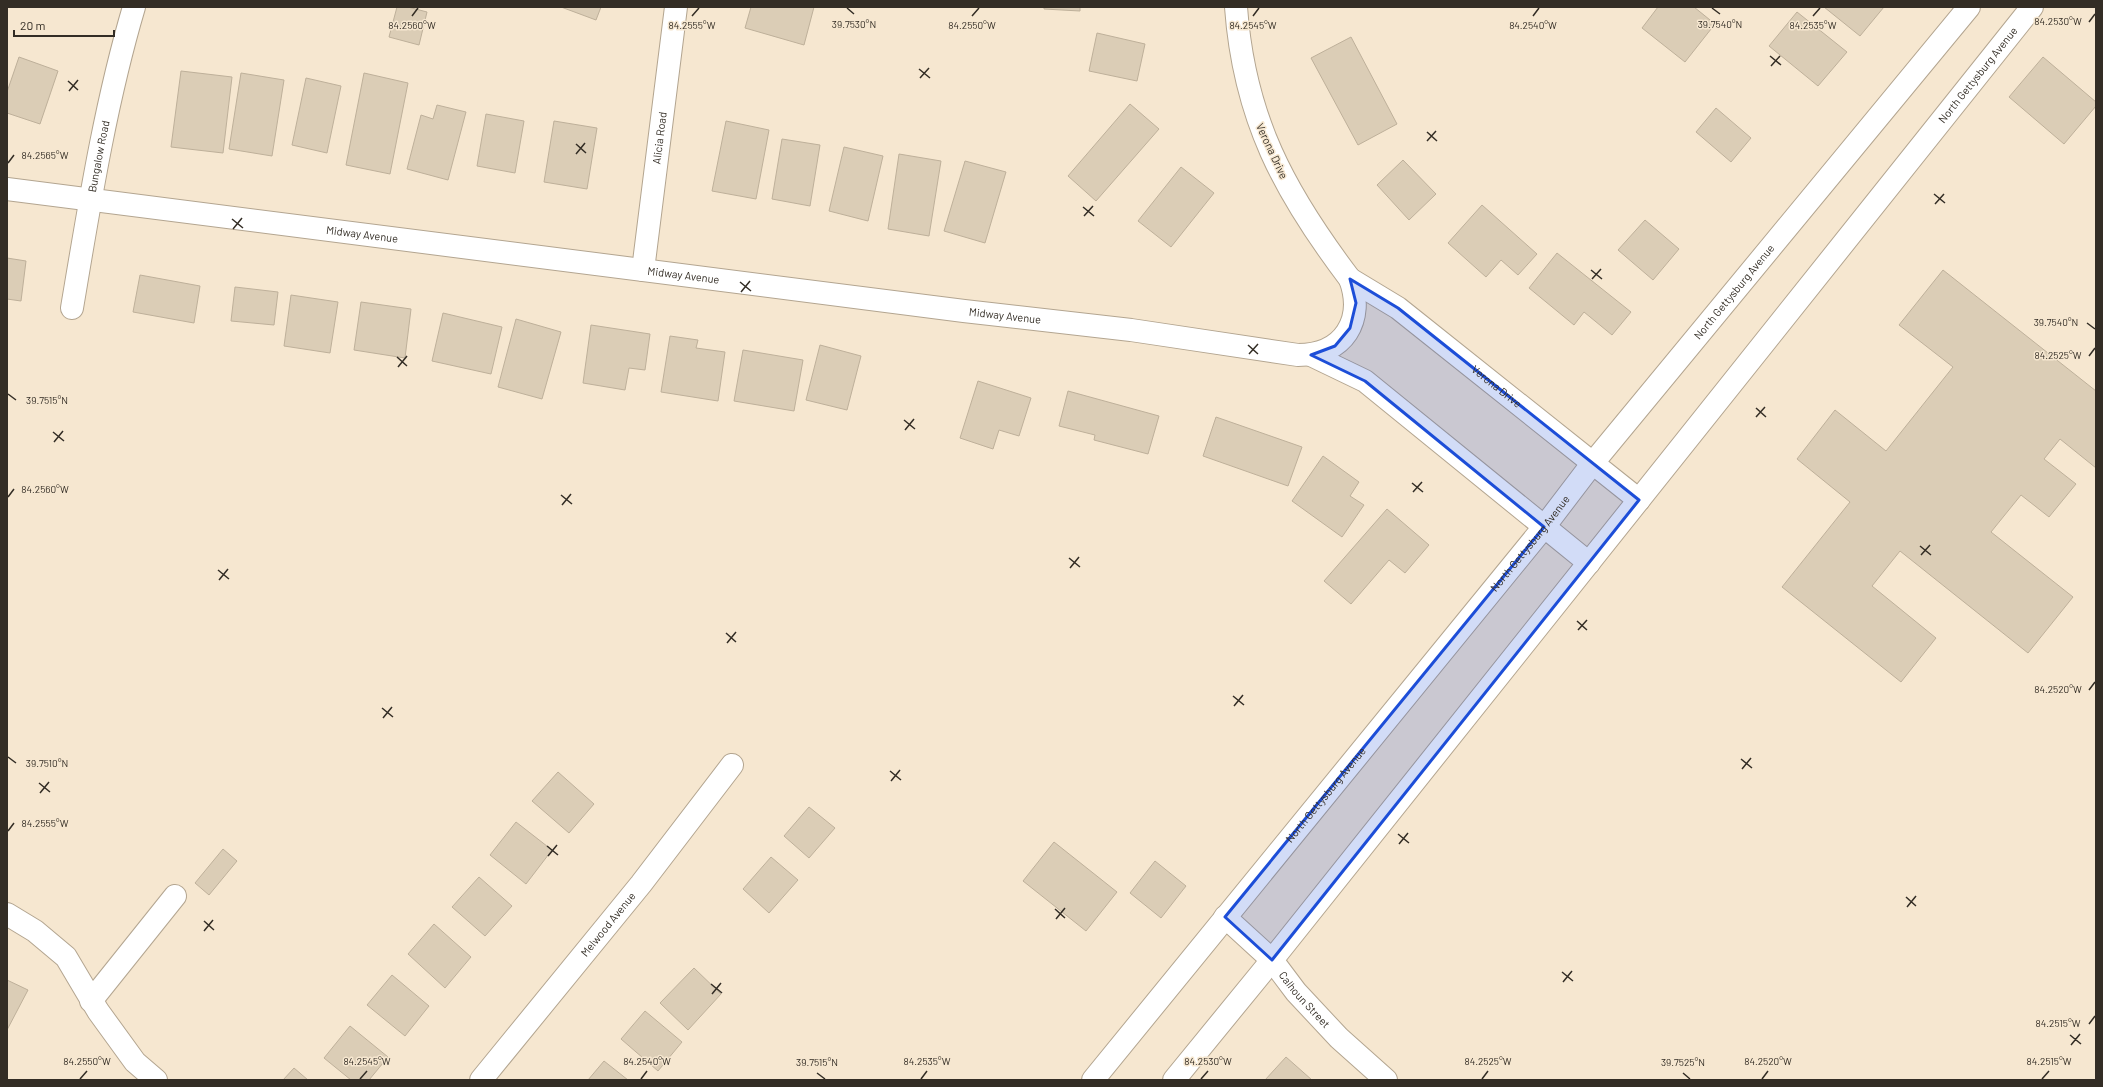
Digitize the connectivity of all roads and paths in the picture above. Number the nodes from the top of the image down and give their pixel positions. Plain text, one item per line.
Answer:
1 (134, 7) edge
2 (676, 7) edge
3 (1236, 7) edge
4 (1969, 7) edge
5 (2032, 7) edge
6 (7, 189) edge
7 (90, 200) junction
8 (643, 270) junction
9 (1350, 278) junction
10 (72, 308) dead end
11 (1350, 328) joint
12 (1311, 355) junction
13 (1592, 464) junction
14 (1639, 500) junction
15 (1544, 527) junction
16 (1589, 563) junction
17 (732, 765) dead end
18 (175, 896) dead end
19 (7, 914) edge
20 (1224, 917) junction
21 (1272, 960) junction
22 (91, 1001) junction
23 (156, 1080) edge
24 (481, 1080) edge
25 (1093, 1080) edge
26 (1174, 1080) edge
27 (1386, 1080) edge

1 - 7 street, Bungalow Road
2 - 8 street, Alicia Road
3 - 9 street, Verona Drive
4 - 13 street, North Gettysburg Avenue
5 - 14 street, North Gettysburg Avenue
6 - 7 street, Midway Avenue
7 - 8 street, Midway Avenue
7 - 10 street, Bungalow Road
8 - 12 street, Midway Avenue
9 - 11 street, Verona Drive
9 - 13 street, Verona Drive
11 - 12 street, Midway Avenue
12 - 15 street
13 - 14 street, Verona Drive
13 - 15 street, North Gettysburg Avenue
14 - 16 street, North Gettysburg Avenue
15 - 16 street
15 - 20 street, North Gettysburg Avenue
16 - 21 street, North Gettysburg Avenue
17 - 24 street, Melwood Avenue
18 - 22 street
19 - 22 street
20 - 21 street, Calhoun Street
20 - 25 street, North Gettysburg Avenue
21 - 26 street, North Gettysburg Avenue
21 - 27 street, Calhoun Street
22 - 23 street

